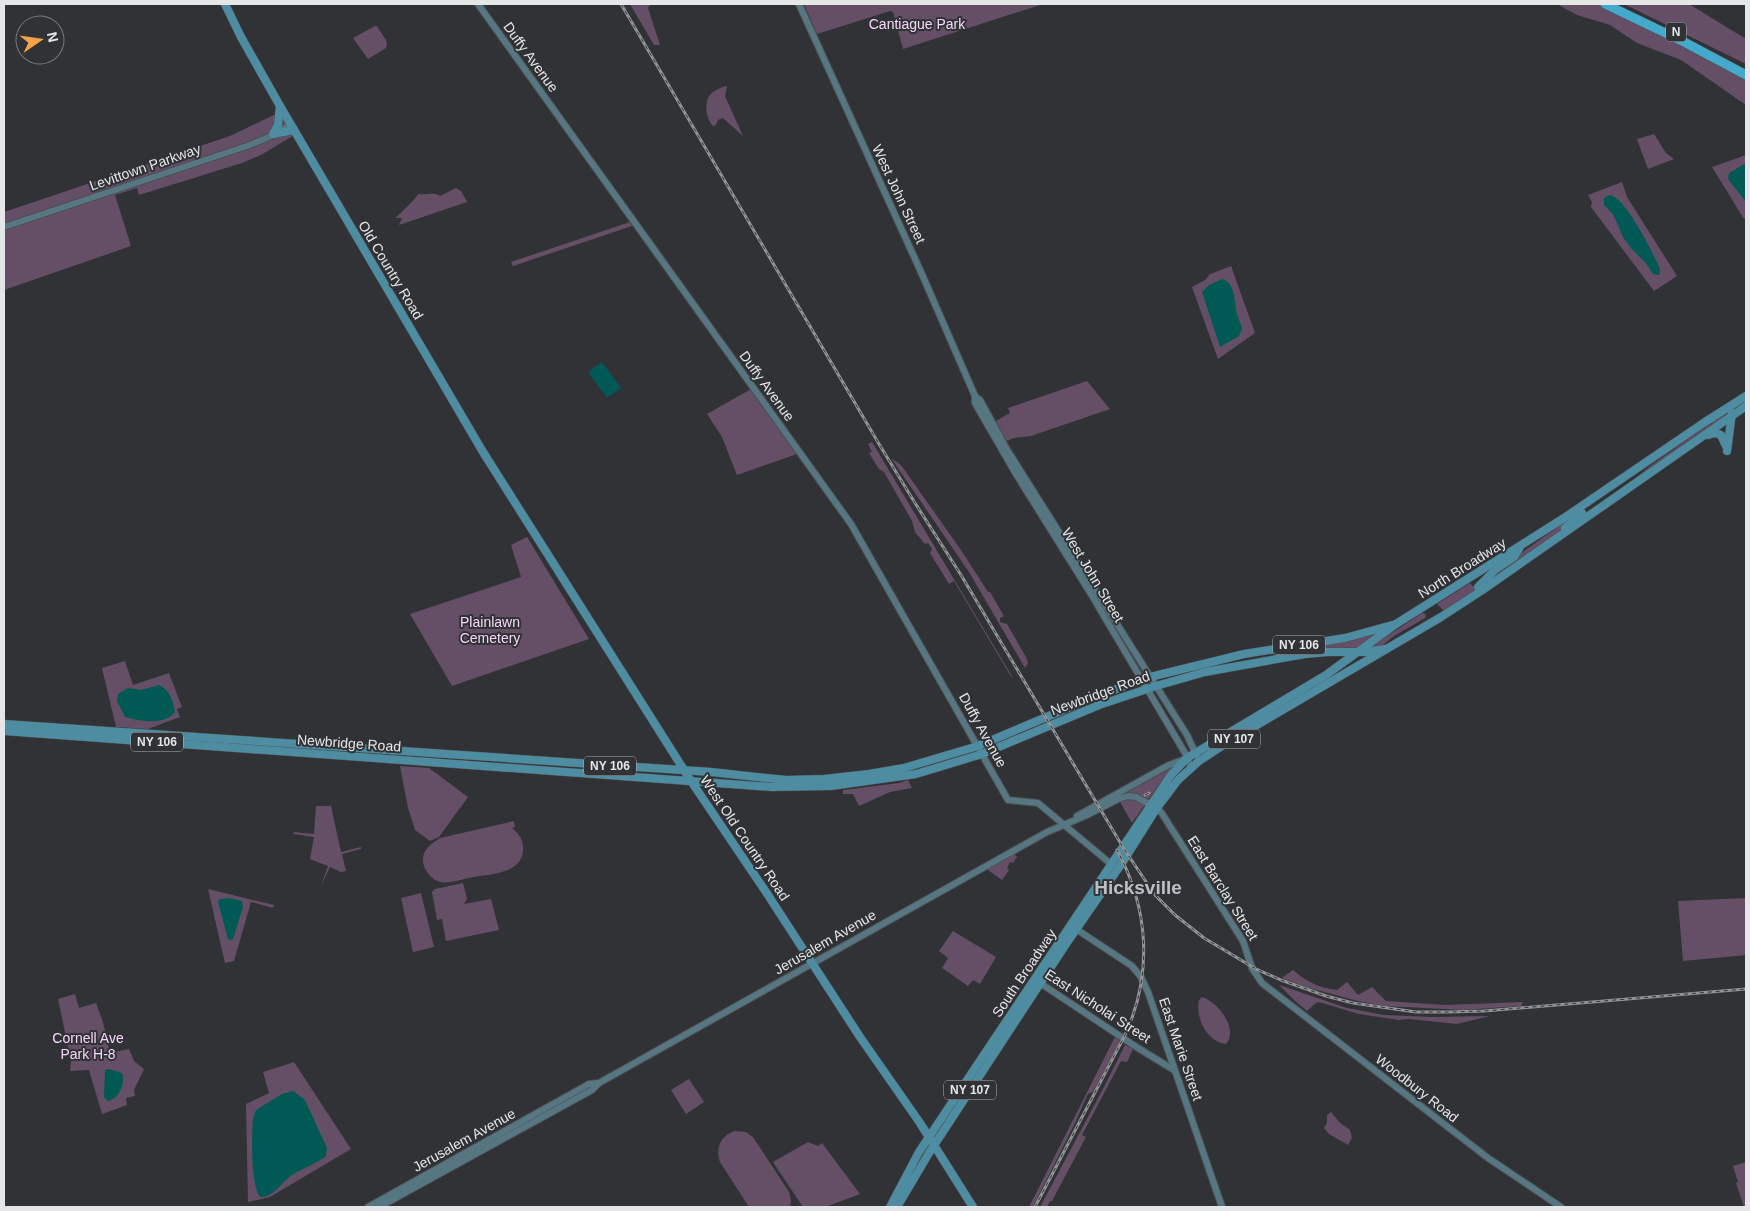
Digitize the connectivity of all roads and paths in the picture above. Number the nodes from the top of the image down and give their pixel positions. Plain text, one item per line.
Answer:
1 (225, 4) edge
2 (478, 4) edge
3 (799, 4) edge
4 (1605, 4) edge
5 (1617, 4) edge
6 (1746, 69) edge
7 (1746, 75) edge
8 (280, 106) junction
9 (292, 127) junction
10 (273, 134) junction
11 (4, 227) edge
12 (1746, 396) edge
13 (1736, 402) junction
14 (1746, 406) edge
15 (1731, 416) junction
16 (988, 421) junction
17 (1706, 435) junction
18 (1582, 514) dead end
19 (1059, 542) junction
20 (542, 544) joint
21 (1522, 545) junction
22 (1070, 550) junction
23 (1542, 550) junction
24 (1478, 587) dead end
25 (1396, 624) junction
26 (1384, 649) junction
27 (1358, 652) junction
28 (1150, 677) junction
29 (1141, 680) junction
30 (1156, 686) junction
31 (1146, 689) junction
32 (1088, 699) junction
33 (1062, 720) junction
34 (1036, 722) junction
35 (4, 724) edge
36 (4, 731) edge
37 (1020, 737) junction
38 (175, 739) junction
39 (980, 750) junction
40 (1198, 757) junction
41 (1188, 758) junction
42 (1191, 767) junction
43 (685, 770) junction
44 (692, 781) junction
45 (777, 783) junction
46 (830, 783) junction
47 (1153, 807) junction
48 (1063, 824) junction
49 (1111, 864) junction
50 (1073, 927) junction
51 (813, 964) junction
52 (1037, 981) junction
53 (1262, 983) joint
54 (1174, 1070) junction
55 (599, 1083) junction
56 (932, 1142) junction
57 (368, 1207) edge
58 (379, 1207) edge
59 (890, 1207) edge
60 (897, 1207) edge
61 (973, 1207) edge
62 (1222, 1207) edge
63 (1561, 1207) edge

1 - 8 main road, Old Country Road
2 - 39 main road, Duffy Avenue
3 - 16 main road, West John Street
4 - 7 highway, N
5 - 6 highway, N
8 - 9 main road, Old Country Road
8 - 10 main road
9 - 10 main road
9 - 20 main road, Old Country Road
10 - 11 main road, Levittown Parkway
12 - 13 main road, North Broadway / NY 106
13 - 15 main road
13 - 21 main road, North Broadway / NY 106
14 - 15 main road, North Broadway / NY 106
15 - 17 main road, North Broadway / NY 106
15 - 17 main road
16 - 19 main road, West John Street
16 - 22 main road, West John Street
17 - 23 main road, North Broadway / NY 106
18 - 23 main road
19 - 22 main road
19 - 29 main road, West John Street
20 - 43 main road, West Old Country Road
21 - 24 main road
21 - 25 main road, North Broadway / NY 106
22 - 28 main road, West John Street
23 - 26 main road, North Broadway / NY 106
25 - 27 main road, North Broadway / NY 107
25 - 28 main road, NY 106
26 - 27 main road, Newbridge Road / NY 106
26 - 40 main road, North Broadway / NY 107
27 - 30 main road, Newbridge Road / NY 106
27 - 40 main road, North Broadway / NY 107
28 - 29 main road, NY 106
28 - 30 main road, West John Street
29 - 31 main road, West John Street
29 - 32 main road, NY 106
30 - 31 main road, Newbridge Road / NY 106
30 - 40 main road, West John Street
31 - 33 main road, Newbridge Road / NY 106
31 - 41 main road, West John Street
32 - 33 main road
32 - 34 main road, NY 106
33 - 37 main road, Newbridge Road / NY 106
34 - 37 main road
34 - 39 main road, NY 106
35 - 38 main road, Newbridge Road / NY 106
36 - 38 main road, Newbridge Road / NY 106
37 - 39 main road, Newbridge Road / NY 106
38 - 43 main road, Newbridge Road / NY 106
38 - 44 main road, Newbridge Road / NY 106
39 - 46 main road, Newbridge Road / NY 106
39 - 48 main road, Duffy Avenue
40 - 41 main road, North Broadway / NY 107
40 - 42 main road, North Broadway / NY 107
41 - 42 main road, West John Street
41 - 47 main road, South Broadway / NY 107
41 - 48 main road, Jerusalem Avenue
42 - 47 main road, South Broadway / NY 107
43 - 44 main road, West Old Country Road
43 - 45 main road, NY 106
44 - 45 main road, NY 106
44 - 51 main road, West Old Country Road
45 - 46 main road, NY 106
45 - 46 main road, NY 106
47 - 48 main road, Jerusalem Avenue
47 - 49 main road, South Broadway / NY 107
47 - 50 main road, South Broadway / NY 107
47 - 53 main road, East Barclay Street
48 - 49 main road
48 - 51 main road, Jerusalem Avenue
49 - 50 main road, South Broadway / NY 107
50 - 52 main road, South Broadway / NY 107
50 - 54 main road, East Marie Street
51 - 55 main road, Jerusalem Avenue
51 - 56 main road, West Old Country Road
52 - 54 main road, East Nicholai Street
52 - 56 main road, South Broadway / NY 107
53 - 63 main road, Woodbury Road
54 - 62 main road, East Marie Street
55 - 57 main road, Jerusalem Avenue
55 - 58 main road, Jerusalem Avenue
56 - 59 main road, South Broadway / NY 107
56 - 60 main road, South Broadway / NY 107
56 - 61 main road, West Old Country Road

